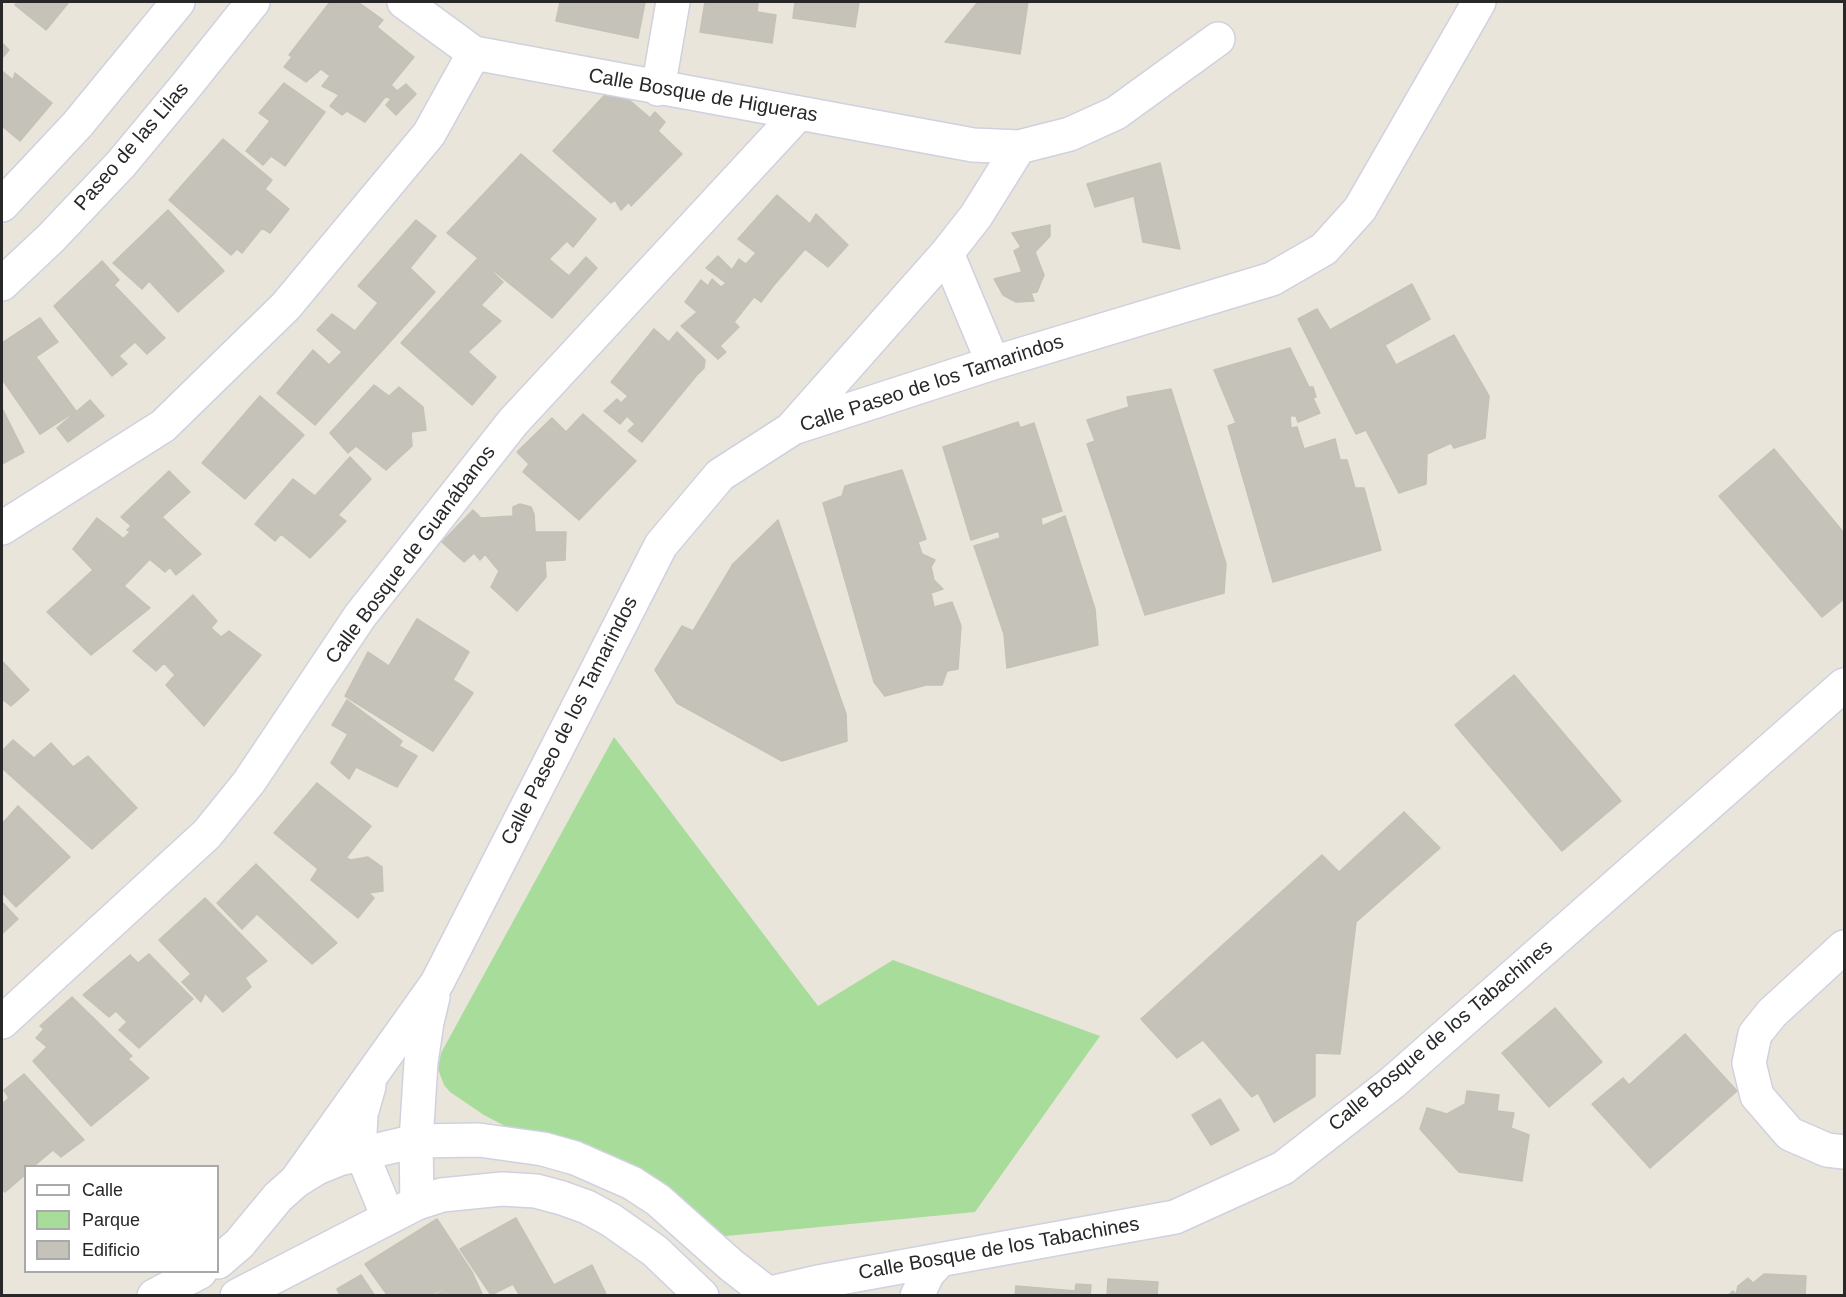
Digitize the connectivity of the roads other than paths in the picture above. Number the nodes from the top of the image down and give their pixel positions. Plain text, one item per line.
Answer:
1 (178, 2) edge
2 (253, 2) edge
3 (404, 2) edge
4 (673, 2) edge
5 (1479, 2) edge
6 (1218, 39) dead end
7 (474, 53) junction
8 (658, 88) junction
9 (798, 114) junction
10 (1019, 147) junction
11 (2, 205) edge
12 (947, 253) junction
13 (2, 284) edge
14 (993, 363) junction
15 (792, 428) junction
16 (2, 528) edge
17 (1845, 685) edge
18 (1845, 947) edge
19 (436, 984) junction
20 (2, 1022) edge
21 (376, 1067) junction
22 (416, 1141) junction
23 (1845, 1152) edge
24 (362, 1154) junction
25 (296, 1181) junction
26 (417, 1203) junction
27 (388, 1216) junction
28 (940, 1260) junction
29 (219, 1261) edge
30 (198, 1273) edge
31 (765, 1295) edge
32 (154, 1296) edge
33 (237, 1296) edge
34 (702, 1296) edge
35 (917, 1296) edge

1 - 11 street
2 - 13 street, Paseo de las Lilas
3 - 7 street, Calle Bosque de Higueras
4 - 8 street
5 - 14 street, Calle Paseo de los Tamarindos
6 - 10 street, Calle Bosque de Higueras
7 - 8 street, Calle Bosque de Higueras
7 - 16 street
8 - 9 street, Calle Bosque de Higueras
9 - 10 street, Calle Bosque de Higueras
9 - 20 street, Calle Bosque de Guanábanos
10 - 12 street
12 - 14 street
12 - 15 street
14 - 15 street, Calle Paseo de los Tamarindos
15 - 19 street, Calle Paseo de los Tamarindos
17 - 28 street, Calle Bosque de los Tabachines
18 - 23 street
19 - 21 street, Calle Paseo de los Tamarindos
19 - 22 street, Calle Paseo de los Tamarindos
21 - 24 street
21 - 25 street, Calle Paseo de los Tamarindos
22 - 24 street
22 - 26 street, Calle Paseo de los Tamarindos
22 - 31 street
24 - 25 street
24 - 27 street
25 - 29 street
26 - 27 street
26 - 34 street
27 - 33 street
28 - 31 street, Calle Bosque de los Tabachines
28 - 35 street
30 - 32 street

